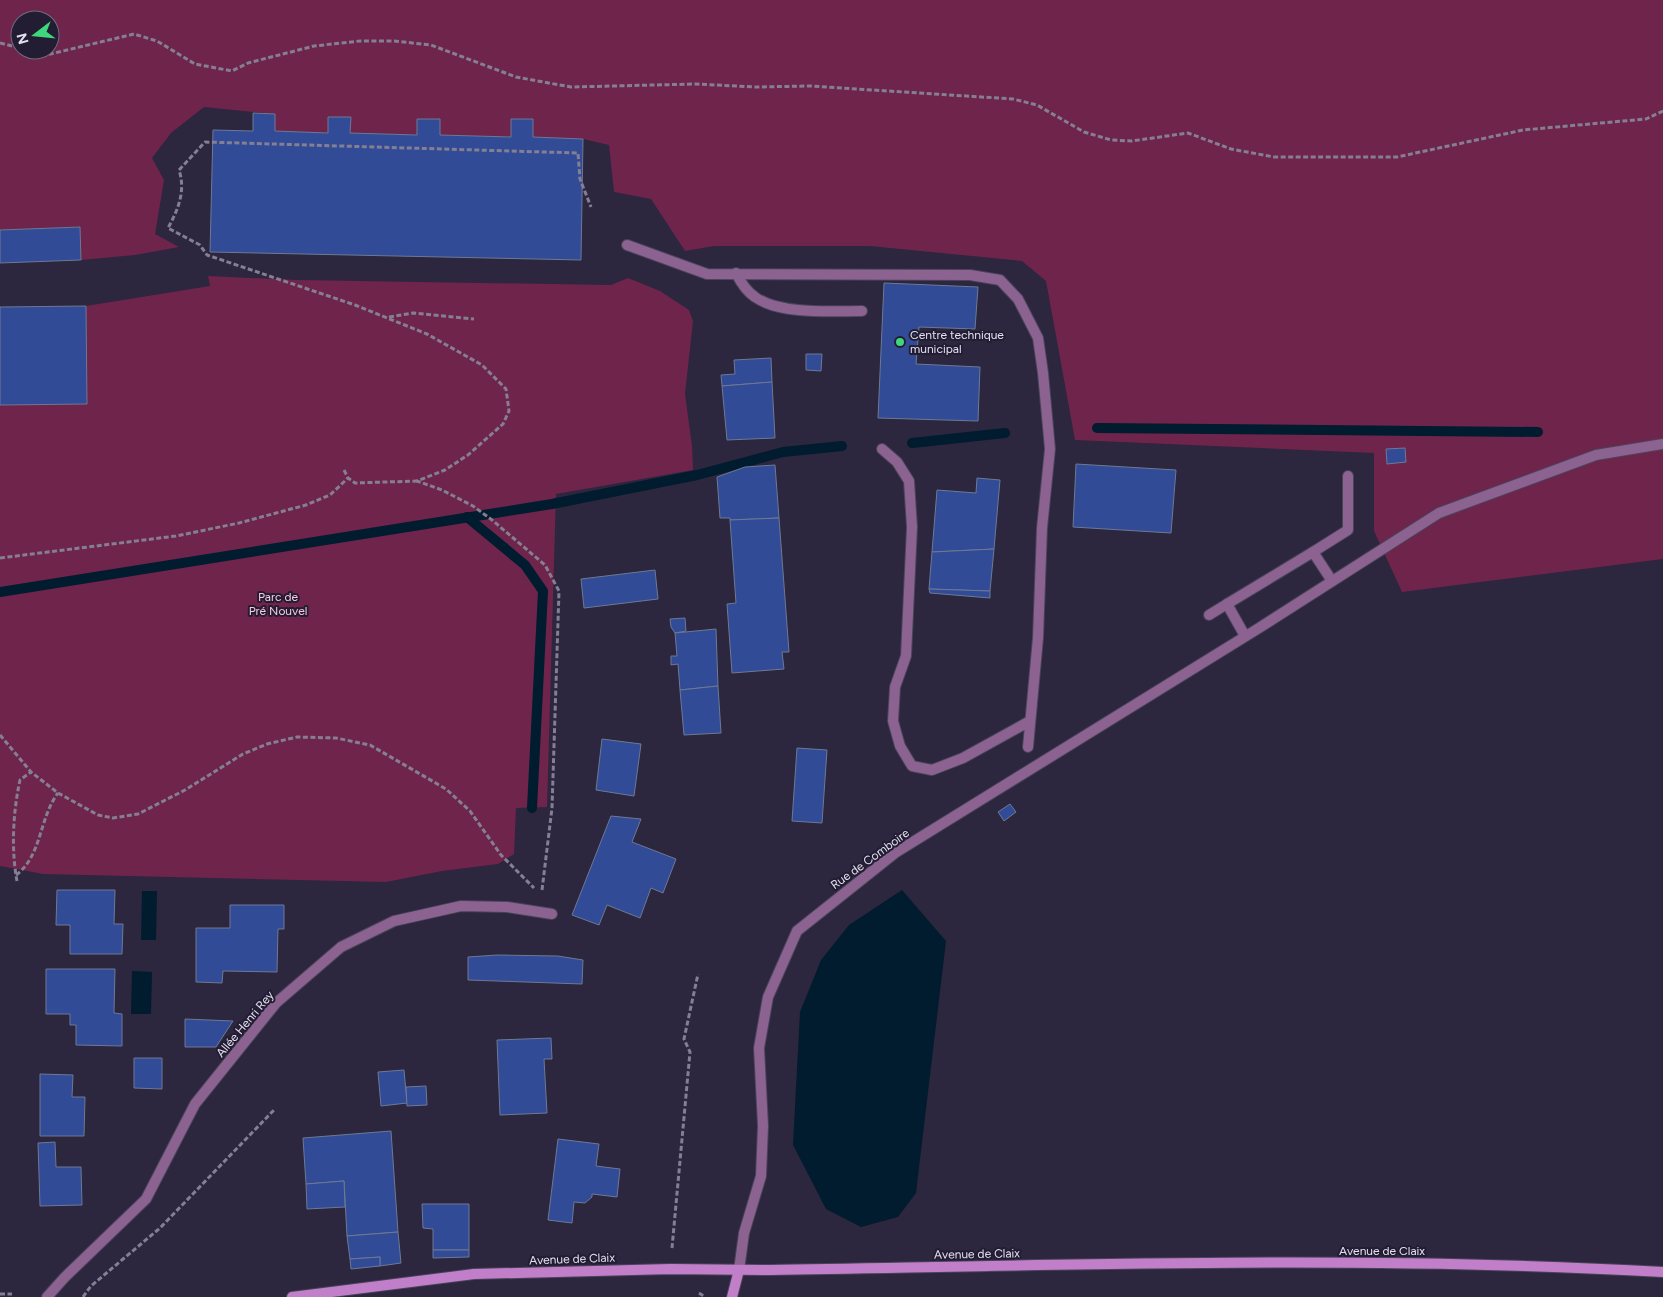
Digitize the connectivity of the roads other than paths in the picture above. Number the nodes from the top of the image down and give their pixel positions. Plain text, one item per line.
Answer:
1 (627, 246) dead end
2 (736, 273) junction
3 (862, 311) dead end
4 (1663, 444) edge
5 (882, 449) dead end
6 (1348, 476) dead end
7 (1313, 552) junction
8 (1332, 581) junction
9 (1227, 604) junction
10 (1209, 615) dead end
11 (1246, 636) junction
12 (1030, 720) junction
13 (1028, 747) dead end
14 (552, 914) dead end
15 (739, 1270) junction
16 (1663, 1272) edge
17 (47, 1297) edge
18 (292, 1297) edge
19 (732, 1297) edge

1 - 2 street
2 - 3 street
2 - 12 street
4 - 8 street, Rue de Comboire
5 - 12 street
6 - 7 street
7 - 8 street
7 - 9 street
8 - 11 street, Rue de Comboire
9 - 10 street
9 - 11 street
11 - 15 street, Rue de Comboire
12 - 13 street
14 - 17 street, Allée Henri Rey
15 - 16 main road, Avenue de Claix
15 - 18 main road, Avenue de Claix
15 - 19 main road

